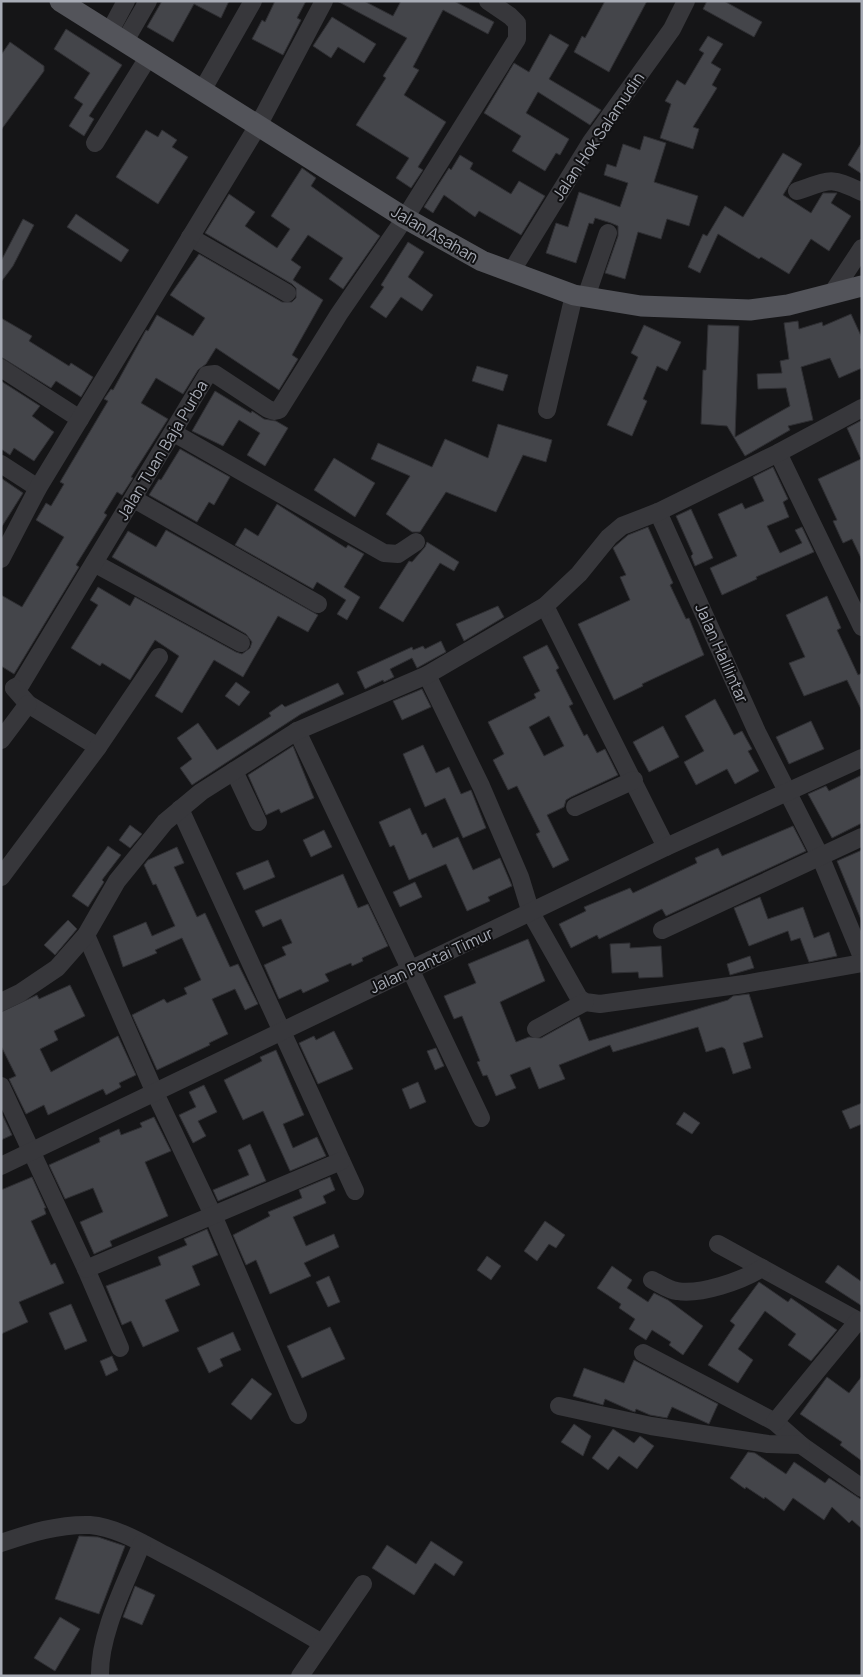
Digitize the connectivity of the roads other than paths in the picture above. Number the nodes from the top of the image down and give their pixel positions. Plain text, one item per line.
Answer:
1 (60, 1) edge
2 (126, 1) edge
3 (148, 1) edge
4 (253, 1) edge
5 (324, 1) edge
6 (488, 1) edge
7 (686, 1) edge
8 (118, 36) junction
9 (149, 56) junction
10 (203, 90) junction
11 (259, 124) junction
12 (94, 143) dead end
13 (797, 191) dead end
14 (862, 192) edge
15 (405, 218) junction
16 (608, 233) dead end
17 (190, 237) junction
18 (862, 248) edge
19 (511, 272) junction
20 (861, 288) edge
21 (287, 293) dead end
22 (580, 296) junction
23 (831, 296) junction
24 (1, 368) edge
25 (862, 408) edge
26 (547, 410) dead end
27 (80, 419) junction
28 (174, 434) junction
29 (778, 453) junction
30 (1, 464) edge
31 (38, 488) junction
32 (134, 499) junction
33 (658, 512) junction
34 (416, 542) dead end
35 (1, 559) edge
36 (94, 562) junction
37 (318, 604) dead end
38 (545, 606) junction
39 (862, 627) edge
40 (241, 643) dead end
41 (160, 657) dead end
42 (427, 675) junction
43 (8, 687) edge
44 (28, 704) junction
45 (297, 731) junction
46 (1, 740) edge
47 (98, 748) junction
48 (862, 758) edge
49 (234, 771) junction
50 (634, 780) junction
51 (788, 792) junction
52 (574, 807) dead end
53 (180, 809) junction
54 (258, 822) dead end
55 (862, 837) edge
56 (666, 847) junction
57 (820, 856) junction
58 (1, 877) edge
59 (531, 913) junction
60 (662, 930) dead end
61 (86, 935) junction
62 (862, 957) edge
63 (862, 963) edge
64 (410, 969) junction
65 (1, 1002) edge
66 (585, 1002) junction
67 (536, 1029) dead end
68 (281, 1030) junction
69 (1, 1086) edge
70 (155, 1093) junction
71 (481, 1118) dead end
72 (33, 1151) junction
73 (341, 1161) junction
74 (1, 1166) edge
75 (355, 1191) dead end
76 (214, 1215) junction
77 (718, 1244) dead end
78 (762, 1268) junction
79 (86, 1269) junction
80 (652, 1280) dead end
81 (860, 1322) edge
82 (120, 1348) dead end
83 (643, 1353) dead end
84 (559, 1406) dead end
85 (298, 1415) dead end
86 (775, 1422) junction
87 (801, 1445) junction
88 (862, 1488) edge
89 (1, 1543) edge
90 (142, 1543) junction
91 (363, 1584) dead end
92 (322, 1643) junction
93 (100, 1676) edge
94 (300, 1676) edge

1 - 8 main road, Jalan Asahan
2 - 8 street
3 - 8 street
4 - 10 street
5 - 11 street
6 - 15 street
7 - 19 street, Jalan Hok Salamudin
8 - 9 main road, Jalan Asahan
9 - 10 main road, Jalan Asahan
9 - 12 street
10 - 11 main road, Jalan Asahan
11 - 15 main road, Jalan Asahan
11 - 17 street
13 - 14 street
15 - 19 main road, Jalan Asahan
15 - 28 street, Jalan Tuan Baja Purba
16 - 22 street
17 - 21 street
17 - 27 street
18 - 23 street
19 - 22 main road, Jalan Asahan
20 - 23 main road, Jalan Asahan
22 - 23 main road, Jalan Asahan
22 - 26 street
24 - 27 street
25 - 29 street
27 - 31 street
28 - 32 street, Jalan Tuan Baja Purba
28 - 34 street
29 - 33 street
29 - 39 street
30 - 31 street
31 - 35 street
32 - 36 street, Jalan Tuan Baja Purba
32 - 37 street
33 - 38 street
33 - 51 street, Jalan Halilintar
36 - 40 street
36 - 43 street, Jalan Tuan Baja Purba
38 - 42 street
38 - 50 street
41 - 47 street
42 - 45 street
42 - 59 street
43 - 44 street
44 - 46 street
44 - 47 street
45 - 49 street
45 - 64 street
47 - 58 street
48 - 51 street, Jalan Pantai Timur
49 - 53 street
49 - 54 street
50 - 52 street
50 - 56 street
51 - 56 street, Jalan Pantai Timur
51 - 57 street, Jalan Halilintar
53 - 61 street
53 - 68 street
55 - 57 street
56 - 59 street, Jalan Pantai Timur
57 - 60 street
57 - 62 street, Jalan Halilintar
59 - 64 street, Jalan Pantai Timur
59 - 66 street
61 - 65 street
61 - 70 street
63 - 66 street
64 - 68 street, Jalan Pantai Timur
64 - 71 street
66 - 67 street
68 - 70 street, Jalan Pantai Timur
68 - 73 street
69 - 72 street
70 - 72 street, Jalan Pantai Timur
70 - 76 street
72 - 74 street, Jalan Pantai Timur
72 - 79 street
73 - 75 street
73 - 76 street
76 - 79 street
76 - 85 street
77 - 78 street
78 - 80 street
78 - 81 street
79 - 82 street
81 - 86 street
83 - 86 street
84 - 87 street
86 - 87 street
87 - 88 street
89 - 90 street
90 - 92 street
90 - 93 street
91 - 92 street
92 - 94 street

